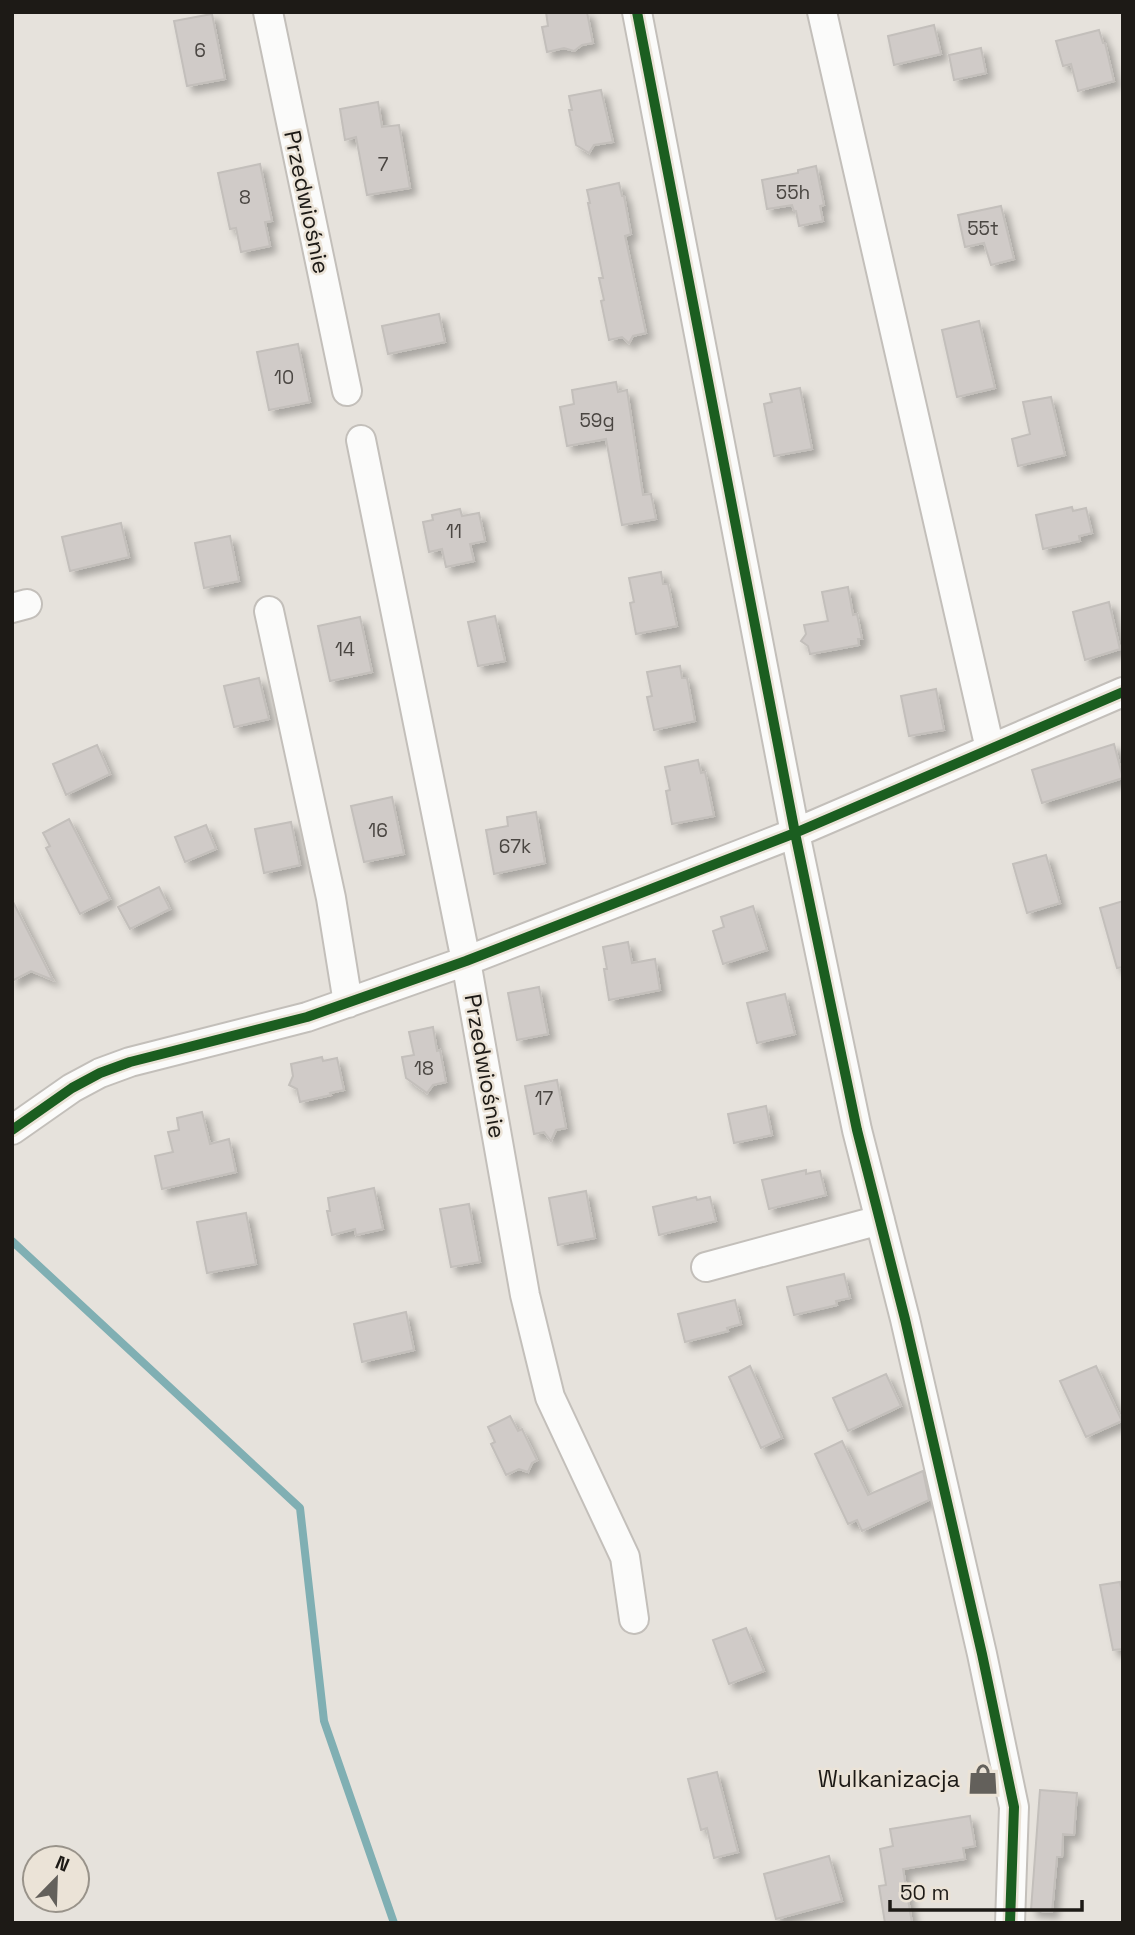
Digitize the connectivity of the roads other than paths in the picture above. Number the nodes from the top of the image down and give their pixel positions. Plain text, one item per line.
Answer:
1 (268, 12) edge
2 (638, 12) edge
3 (822, 12) edge
4 (347, 391) dead end
5 (361, 440) dead end
6 (269, 611) dead end
7 (1123, 692) edge
8 (990, 749) junction
9 (794, 832) junction
10 (466, 961) junction
11 (348, 1003) junction
12 (12, 1130) edge
13 (880, 1220) junction
14 (706, 1267) dead end
15 (634, 1619) dead end
16 (1010, 1923) edge

1 - 4 street, Przedwiośnie
2 - 9 street
3 - 8 street
5 - 10 street, Przedwiośnie
6 - 11 street
7 - 8 street
8 - 9 street
9 - 10 street
9 - 13 street
10 - 11 street
10 - 15 street, Przedwiośnie
11 - 12 street
13 - 14 street
13 - 16 street

